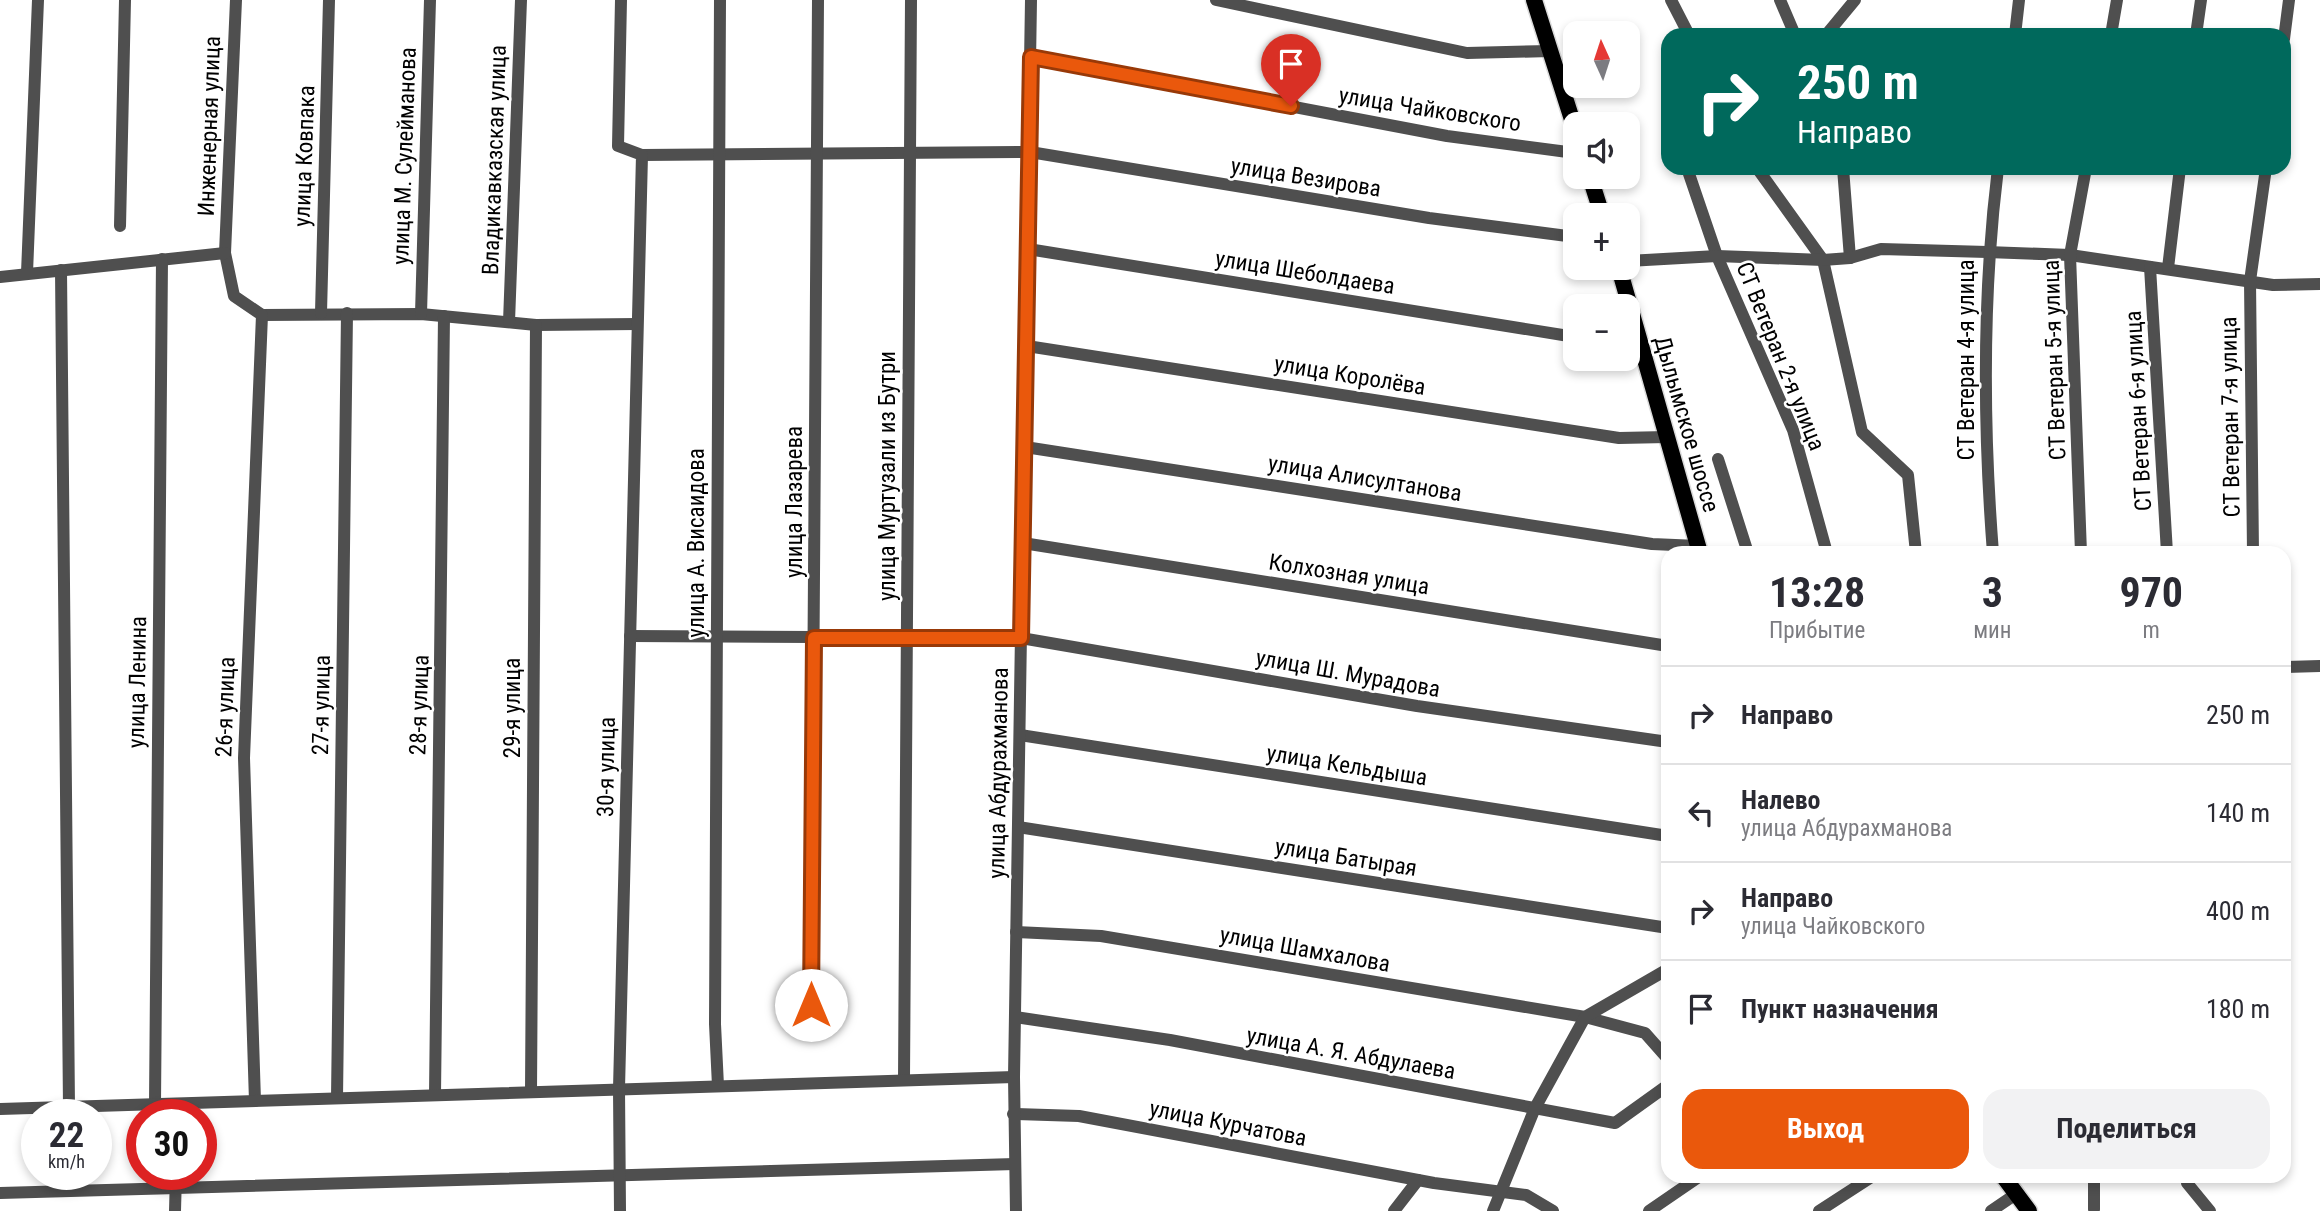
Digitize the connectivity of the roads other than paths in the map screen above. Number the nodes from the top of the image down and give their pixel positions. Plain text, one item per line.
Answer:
1 (38, 0) edge
2 (125, 0) edge
3 (236, 0) edge
4 (329, 0) edge
5 (429, 0) edge
6 (521, 0) edge
7 (621, 0) edge
8 (720, 0) edge
9 (818, 0) edge
10 (911, 0) edge
11 (1031, 0) edge
12 (1216, 0) edge
13 (1534, 0) edge
14 (1671, 0) edge
15 (1780, 0) edge
16 (1855, 0) edge
17 (2019, 0) edge
18 (2117, 0) edge
19 (2201, 0) edge
20 (2289, 0) edge
21 (1685, 28) edge
22 (1792, 28) edge
23 (1832, 28) edge
24 (2016, 28) edge
25 (2112, 28) edge
26 (2197, 28) edge
27 (2285, 28) edge
28 (1550, 51) junction
29 (1031, 57) junction
30 (1570, 112) edge
31 (911, 151) junction
32 (1563, 151) edge
33 (1030, 152) junction
34 (817, 153) junction
35 (718, 154) junction
36 (642, 155) junction
37 (1689, 175) edge
38 (1762, 175) edge
39 (1844, 175) edge
40 (1997, 175) edge
41 (2085, 175) edge
42 (2179, 175) edge
43 (2265, 175) edge
44 (120, 226) dead end
45 (1563, 235) edge
46 (1028, 249) junction
47 (1987, 252) junction
48 (225, 253) junction
49 (2070, 255) junction
50 (1717, 256) junction
51 (1850, 258) junction
52 (162, 260) junction
53 (1640, 260) edge
54 (1823, 260) junction
55 (2150, 267) junction
56 (2168, 268) junction
57 (61, 270) junction
58 (27, 273) junction
59 (0, 277) edge
60 (2250, 281) junction
61 (2320, 284) edge
62 (321, 313) junction
63 (347, 313) junction
64 (421, 314) junction
65 (261, 315) junction
66 (444, 316) junction
67 (509, 322) junction
68 (637, 324) junction
69 (536, 325) junction
70 (1563, 335) edge
71 (1027, 346) junction
72 (1640, 358) edge
73 (1667, 437) junction
74 (1025, 447) junction
75 (1718, 459) dead end
76 (1023, 543) junction
77 (1668, 546) edge
78 (1698, 546) edge
79 (1746, 546) edge
80 (1825, 546) edge
81 (1915, 546) edge
82 (1992, 546) edge
83 (2081, 546) edge
84 (2167, 546) edge
85 (2253, 546) edge
86 (630, 636) junction
87 (716, 638) junction
88 (814, 638) junction
89 (1021, 638) junction
90 (907, 639) junction
91 (1661, 645) edge
92 (2320, 666) edge
93 (2291, 667) edge
94 (1020, 735) junction
95 (1661, 741) edge
96 (1018, 827) junction
97 (1661, 835) edge
98 (1661, 927) edge
99 (1016, 932) junction
100 (1661, 973) edge
101 (811, 1005) dead end
102 (1015, 1017) junction
103 (1585, 1017) junction
104 (1661, 1051) edge
105 (1014, 1077) junction
106 (904, 1079) junction
107 (718, 1086) junction
108 (619, 1089) junction
109 (1661, 1090) edge
110 (531, 1092) junction
111 (435, 1095) junction
112 (337, 1098) junction
113 (69, 1099) edge
114 (155, 1099) edge
115 (255, 1101) junction
116 (217, 1105) edge
117 (21, 1108) edge
118 (1535, 1108) junction
119 (0, 1109) edge
120 (1013, 1114) junction
121 (1015, 1164) junction
122 (620, 1175) junction
123 (1418, 1180) junction
124 (1690, 1183) edge
125 (1862, 1183) edge
126 (2008, 1183) edge
127 (2094, 1183) edge
128 (2187, 1183) edge
129 (217, 1187) edge
130 (126, 1189) edge
131 (176, 1190) edge
132 (1501, 1192) junction
133 (0, 1193) edge
134 (2016, 1194) junction
135 (2094, 1209) dead end
136 (1020, 1210) edge
137 (175, 1211) edge
138 (620, 1211) edge
139 (1394, 1211) edge
140 (1493, 1211) edge
141 (1553, 1211) edge
142 (1649, 1211) edge
143 (1819, 1211) edge
144 (1991, 1211) edge
145 (2029, 1211) edge
146 (2210, 1211) edge

1 - 58 street
2 - 44 street
3 - 48 street, Инженерная улица
4 - 62 street, улица Ковпака
5 - 64 street, улица М. Сулейманова
6 - 67 street, Владикавказская улица
7 - 36 street
8 - 35 street, улица А. Висаидова
9 - 34 street, улица Лазарева
10 - 31 street, улица Муртузали из Бутри
11 - 29 street, улица Абдурахманова
12 - 28 street
13 - 28 main road
14 - 21 street
15 - 22 street
16 - 23 street
17 - 24 street
18 - 25 street
19 - 26 street
20 - 27 street
28 - 30 main road
29 - 32 street, улица Чайковского
29 - 33 street, улица Абдурахманова
31 - 33 street, улица Везирова
31 - 34 street, улица Везирова
31 - 90 street, улица Муртузали из Бутри
33 - 45 street, улица Везирова
33 - 46 street, улица Абдурахманова
34 - 35 street, улица Везирова
34 - 88 street, улица Лазарева
35 - 36 street, улица Везирова
35 - 87 street, улица А. Висаидова
36 - 68 street, 30-я улица
37 - 50 street, СТ Ветеран 2-я улица
38 - 54 street
39 - 51 street
40 - 47 street, СТ Ветеран 4-я улица
41 - 49 street, СТ Ветеран 5-я улица
42 - 56 street
43 - 60 street, СТ Ветеран 7-я улица
46 - 70 street, улица Шеболдаева
46 - 71 street, улица Абдурахманова
47 - 49 street
47 - 51 street
47 - 82 street, СТ Ветеран 4-я улица
48 - 52 street
48 - 65 street, Инженерная улица
49 - 55 street
49 - 83 street, СТ Ветеран 5-я улица
50 - 53 street
50 - 54 street
50 - 80 street, СТ Ветеран 2-я улица
51 - 54 street
52 - 57 street
52 - 114 street, улица Ленина
54 - 81 street
55 - 56 street
55 - 84 street, СТ Ветеран 6-я улица
56 - 60 street
57 - 58 street
57 - 113 street
58 - 59 street
60 - 61 street
60 - 85 street, СТ Ветеран 7-я улица
62 - 63 street
62 - 65 street
63 - 64 street
63 - 112 street, 27-я улица
64 - 66 street
65 - 115 street, 26-я улица
66 - 67 street
66 - 111 street, 28-я улица
67 - 69 street
68 - 69 street
68 - 86 street, 30-я улица
69 - 110 street, 29-я улица
71 - 73 street, улица Королёва
71 - 74 street, улица Абдурахманова
72 - 73 main road, Дылымское шоссе
73 - 78 main road, Дылымское шоссе
74 - 76 street, улица Абдурахманова
74 - 77 street, улица Алисултанова
75 - 79 street
76 - 89 street, улица Абдурахманова
76 - 91 street, Колхозная улица
86 - 87 street, улица Ш. Мурадова
86 - 108 street, 30-я улица
87 - 88 street, улица Ш. Мурадова
87 - 107 street, улица А. Висаидова
88 - 90 street, улица Ш. Мурадова
88 - 101 street, улица Лазарева
89 - 90 street, улица Ш. Мурадова
89 - 94 street, улица Абдурахманова
89 - 95 street, улица Ш. Мурадова
90 - 106 street, улица Муртузали из Бутри
92 - 93 street
94 - 96 street, улица Абдурахманова
94 - 97 street, улица Кельдыша
96 - 98 street, улица Батырая
96 - 99 street, улица Абдурахманова
99 - 102 street, улица Абдурахманова
99 - 103 street, улица Шамхалова
100 - 103 street
102 - 105 street, улица Абдурахманова
102 - 118 street, улица А. Я. Абдулаева
103 - 104 street, улица Шамхалова
103 - 118 street
105 - 106 street
105 - 120 street, улица Абдурахманова
106 - 107 street
107 - 108 street
108 - 110 street
108 - 122 street, 30-я улица
109 - 118 street, улица А. Я. Абдулаева
110 - 111 street
111 - 112 street
112 - 115 street
115 - 116 street
117 - 119 street
118 - 132 street
120 - 121 street, улица Абдурахманова
120 - 123 street, улица Курчатова
121 - 122 street
121 - 136 street, улица Абдурахманова
122 - 129 street
122 - 138 street, 30-я улица
123 - 132 street, улица Курчатова
123 - 139 street
124 - 142 street
125 - 143 street
126 - 134 main road
127 - 135 street
128 - 146 street
130 - 133 street
131 - 137 street
132 - 140 street
132 - 141 street, улица Курчатова
134 - 144 street
134 - 145 main road

